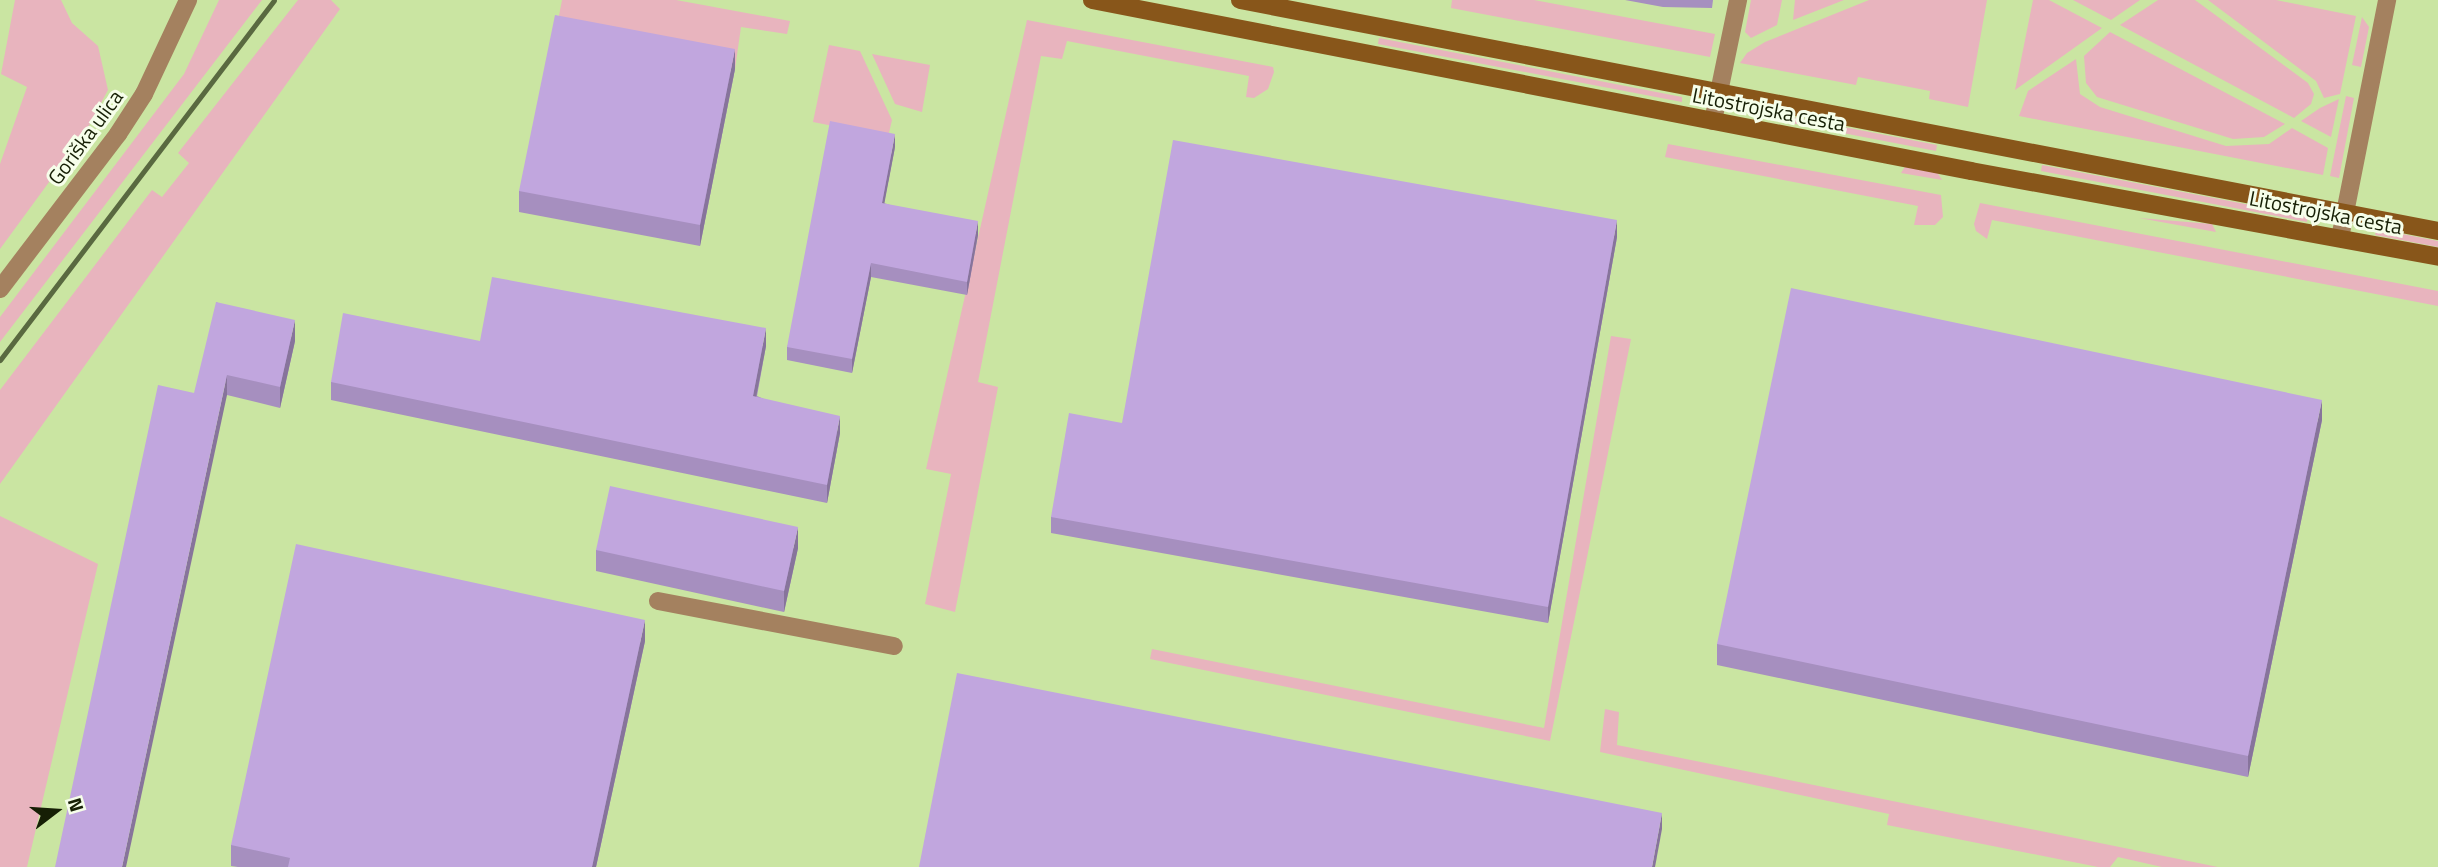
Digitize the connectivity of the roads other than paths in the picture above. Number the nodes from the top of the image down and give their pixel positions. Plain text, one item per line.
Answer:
1 (188, 0) edge
2 (1092, 0) edge
3 (1240, 0) edge
4 (1738, 0) edge
5 (2387, 0) edge
6 (1720, 90) junction
7 (1713, 121) junction
8 (2344, 213) junction
9 (2438, 231) edge
10 (2340, 238) junction
11 (2438, 257) edge
12 (0, 289) edge
13 (658, 601) dead end
14 (894, 646) dead end

1 - 12 street, Goriška ulica
2 - 7 main road, Litostrojska cesta
3 - 6 main road, Litostrojska cesta
4 - 6 street
5 - 8 street
6 - 7 street
6 - 8 main road, Litostrojska cesta
7 - 10 main road, Litostrojska cesta
8 - 9 main road, Litostrojska cesta
8 - 10 street
10 - 11 main road, Litostrojska cesta
13 - 14 street

